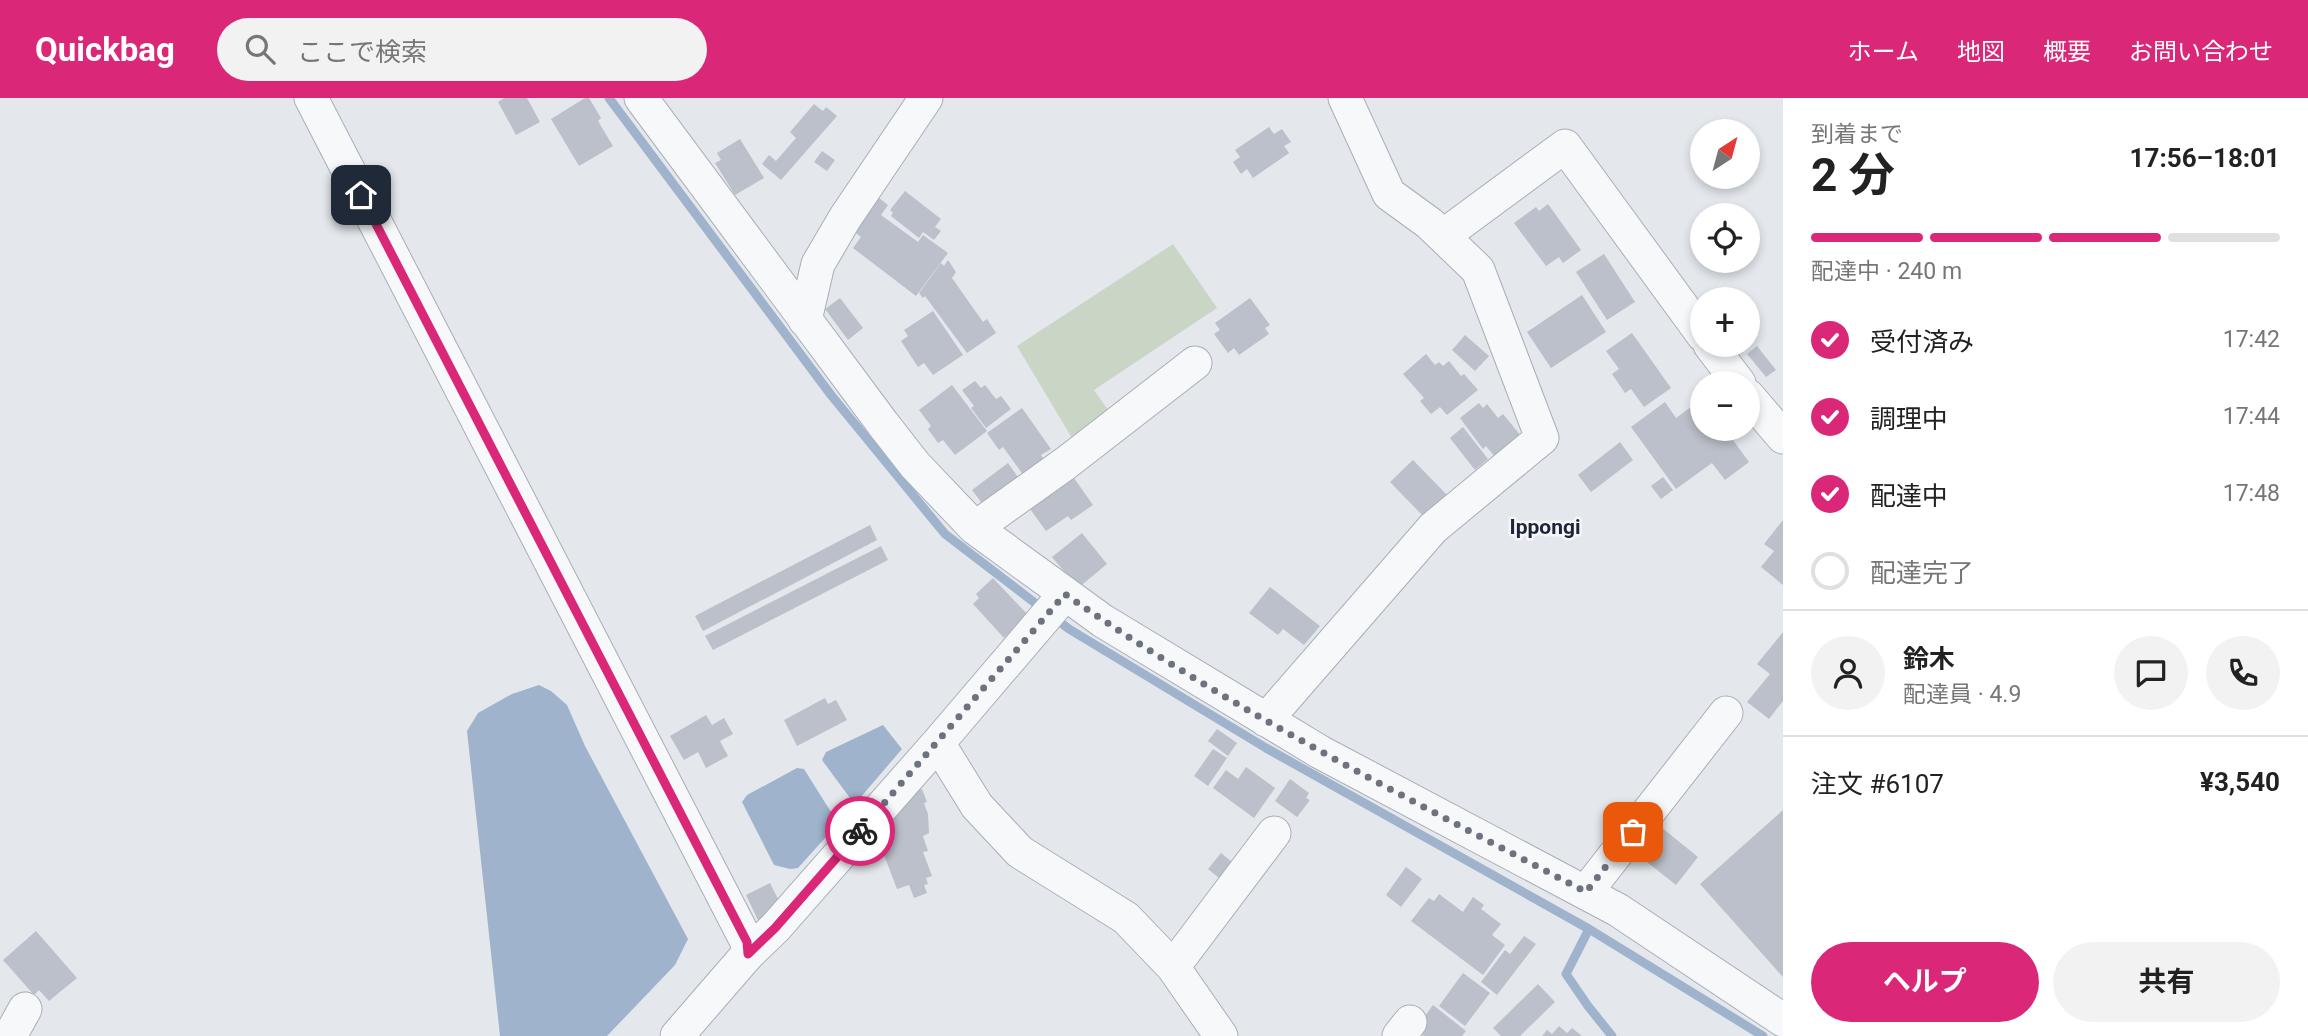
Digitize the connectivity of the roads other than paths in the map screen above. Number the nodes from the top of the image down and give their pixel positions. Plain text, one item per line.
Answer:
1 (311, 98) edge
2 (641, 98) edge
3 (926, 98) edge
4 (1345, 98) edge
5 (1443, 236) junction
6 (1690, 317) edge
7 (805, 320) junction
8 (1719, 357) edge
9 (1195, 363) dead end
10 (1730, 371) edge
11 (1760, 410) edge
12 (1783, 437) edge
13 (975, 528) junction
14 (1065, 594) junction
15 (1726, 713) dead end
16 (1266, 720) junction
17 (938, 743) junction
18 (1273, 833) dead end
19 (1586, 892) junction
20 (748, 954) junction
21 (1173, 967) junction
22 (1783, 1020) edge
23 (677, 1036) edge
24 (1221, 1036) edge

1 - 20 street
2 - 7 street
3 - 7 street
4 - 5 street
5 - 6 street
5 - 16 street
7 - 13 street
8 - 10 street
9 - 13 street
11 - 12 street
13 - 14 street
14 - 16 street
14 - 17 street
15 - 19 street
16 - 19 street
17 - 20 street
17 - 21 street
18 - 21 street
19 - 22 street
20 - 23 street
21 - 24 street

